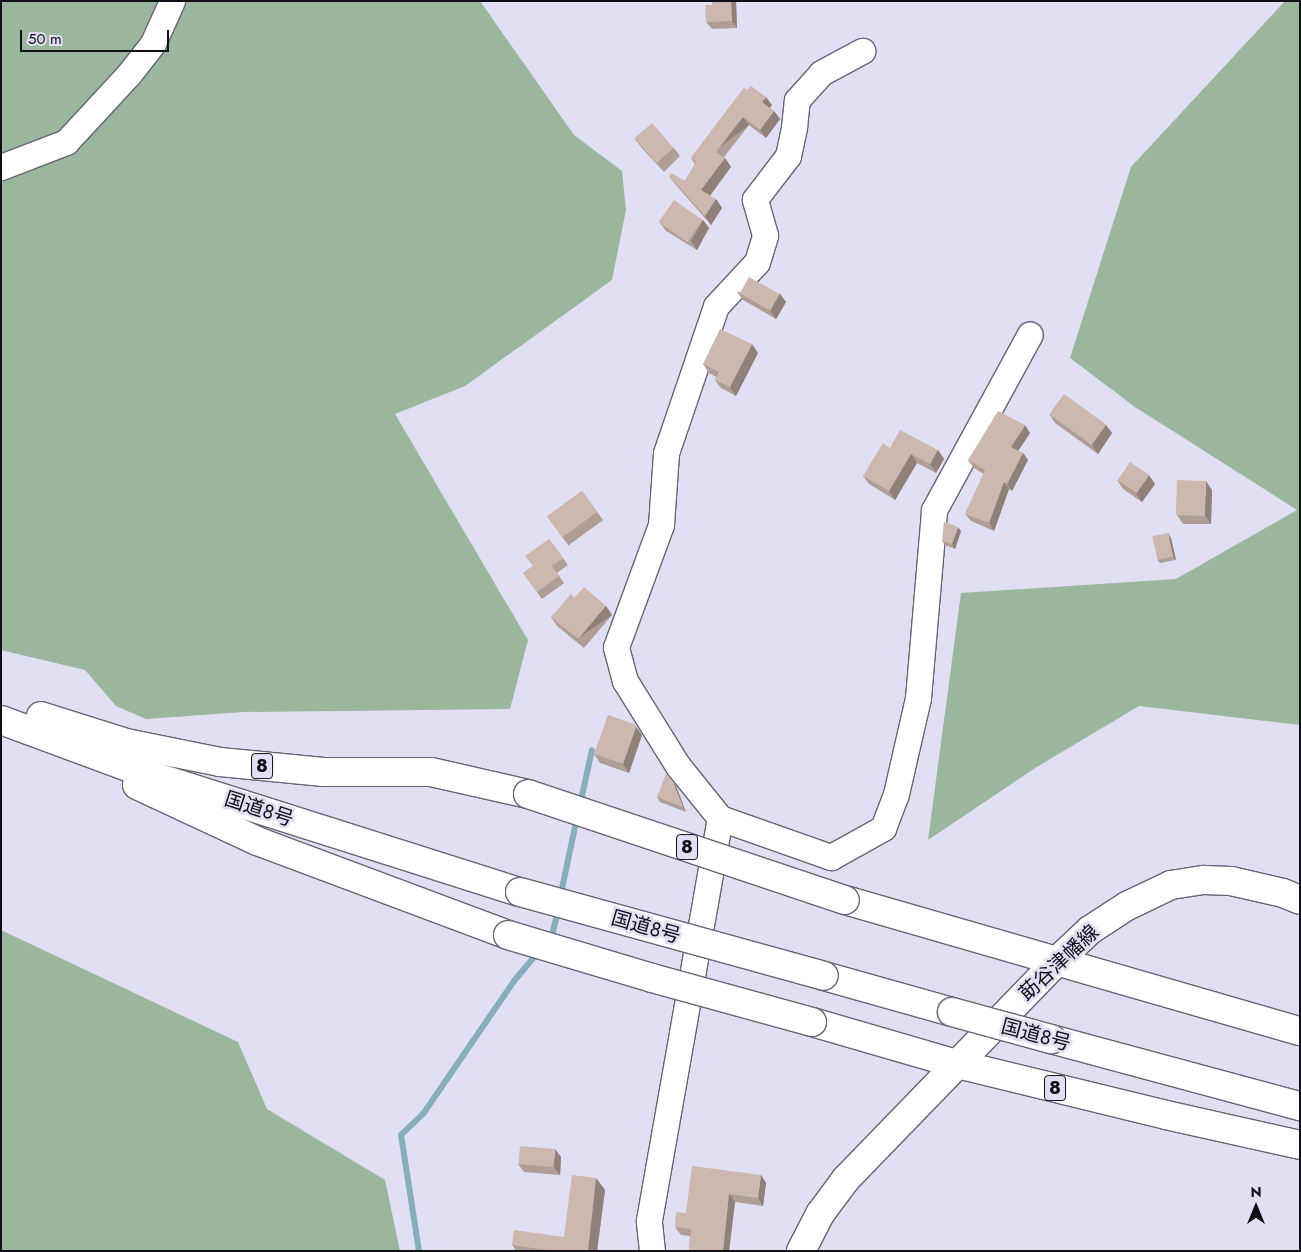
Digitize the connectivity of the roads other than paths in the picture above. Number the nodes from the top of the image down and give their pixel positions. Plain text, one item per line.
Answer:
1 (172, 1) edge
2 (862, 51) dead end
3 (1, 167) edge
4 (1030, 334) dead end
5 (1, 703) edge
6 (1, 720) edge
7 (100, 756) junction
8 (720, 818) junction
9 (1300, 900) edge
10 (1056, 962) junction
11 (1300, 1031) edge
12 (957, 1064) junction
13 (1300, 1106) edge
14 (1300, 1145) edge
15 (652, 1251) edge
16 (801, 1251) edge

1 - 3 street
2 - 8 street
4 - 8 street
5 - 10 main road, 8, bridge
6 - 7 main road, 国道8号 / 8
7 - 12 main road, 8, bridge
7 - 13 main road, 国道8号 / 8, bridge
8 - 15 street
9 - 10 main road, 莇谷津幡線
10 - 11 main road, 8
10 - 12 main road, 莇谷津幡線
12 - 14 main road, 8
12 - 16 main road, 莇谷津幡線

